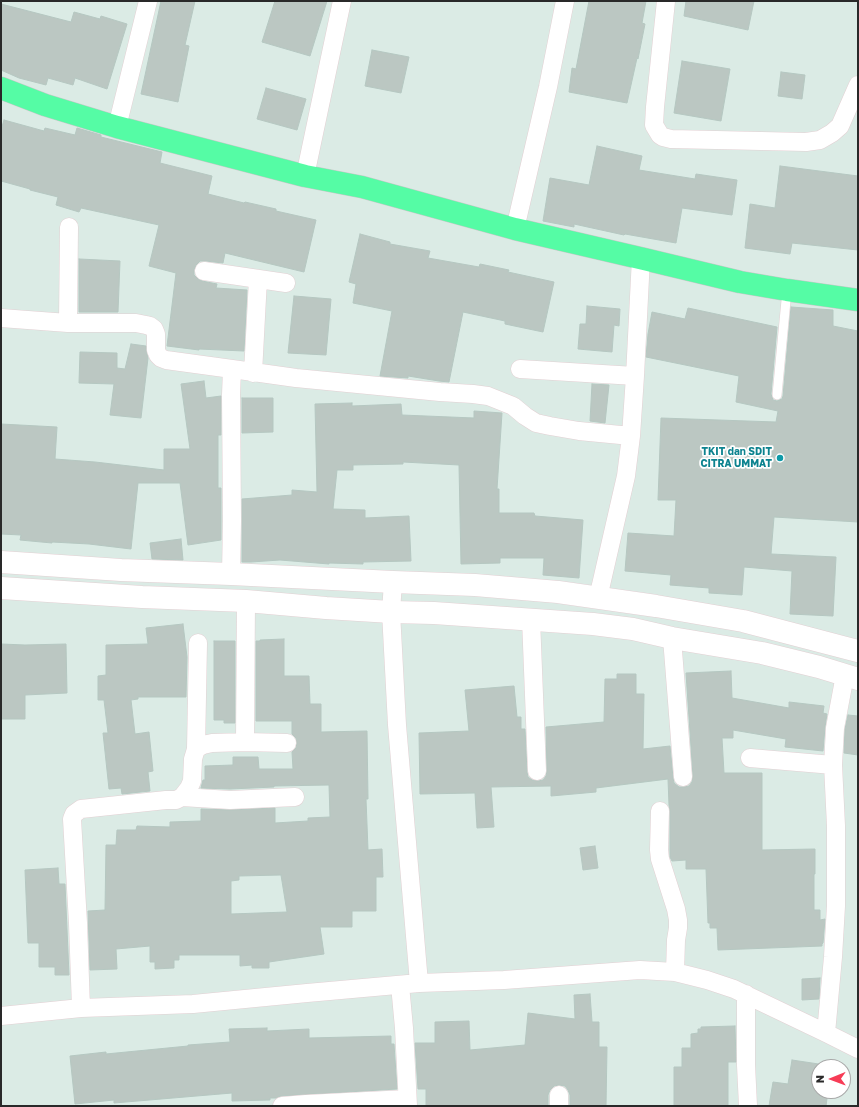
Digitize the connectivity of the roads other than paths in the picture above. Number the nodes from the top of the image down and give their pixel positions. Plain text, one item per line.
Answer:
1 (148, 1) edge
2 (342, 1) edge
3 (565, 1) edge
4 (666, 1) edge
5 (858, 86) edge
6 (1, 88) edge
7 (117, 127) junction
8 (305, 176) junction
9 (69, 227) dead end
10 (515, 229) junction
11 (641, 258) junction
12 (204, 271) dead end
13 (258, 279) junction
14 (286, 283) dead end
15 (787, 290) junction
16 (858, 300) edge
17 (1, 318) edge
18 (68, 323) junction
19 (232, 369) junction
20 (520, 369) dead end
21 (253, 373) junction
22 (636, 376) junction
23 (778, 395) dead end
24 (631, 436) junction
25 (1, 562) edge
26 (231, 574) junction
27 (393, 582) junction
28 (1, 588) edge
29 (598, 598) junction
30 (246, 601) junction
31 (391, 612) junction
32 (531, 619) junction
33 (672, 638) junction
34 (198, 642) dead end
35 (858, 651) edge
36 (852, 677) edge
37 (245, 742) junction
38 (286, 743) dead end
39 (196, 749) junction
40 (750, 758) dead end
41 (833, 765) junction
42 (537, 771) dead end
43 (683, 777) dead end
44 (182, 797) junction
45 (295, 797) dead end
46 (660, 811) dead end
47 (675, 972) junction
48 (419, 983) junction
49 (400, 985) junction
50 (746, 994) junction
51 (81, 1008) junction
52 (1, 1016) edge
53 (826, 1033) junction
54 (858, 1049) edge
55 (408, 1102) edge
56 (282, 1106) edge
57 (748, 1106) edge

1 - 7 street
2 - 8 street
3 - 10 street
4 - 5 street
6 - 7 highway
7 - 8 highway
8 - 10 highway
9 - 18 street
10 - 11 highway
11 - 15 highway
11 - 22 street
12 - 13 street
13 - 14 street
13 - 21 street
15 - 16 highway
15 - 23 lane
17 - 18 street
18 - 19 street
19 - 21 street
19 - 26 street
20 - 22 street
21 - 24 street
22 - 24 street
24 - 29 street
25 - 26 street
26 - 27 street
27 - 29 street
27 - 31 street
28 - 30 street
29 - 35 street
30 - 31 street
30 - 37 street
31 - 32 street
31 - 48 street
32 - 33 street
32 - 42 street
33 - 36 street
33 - 43 street
34 - 39 street
36 - 41 street
37 - 38 street
37 - 39 street
39 - 44 street
40 - 41 street
41 - 53 street
44 - 45 street
44 - 51 street
46 - 47 street
47 - 48 street
47 - 50 street
48 - 49 street
49 - 51 street
49 - 55 street
50 - 53 street
50 - 57 street
51 - 52 street
53 - 54 street
55 - 56 street

